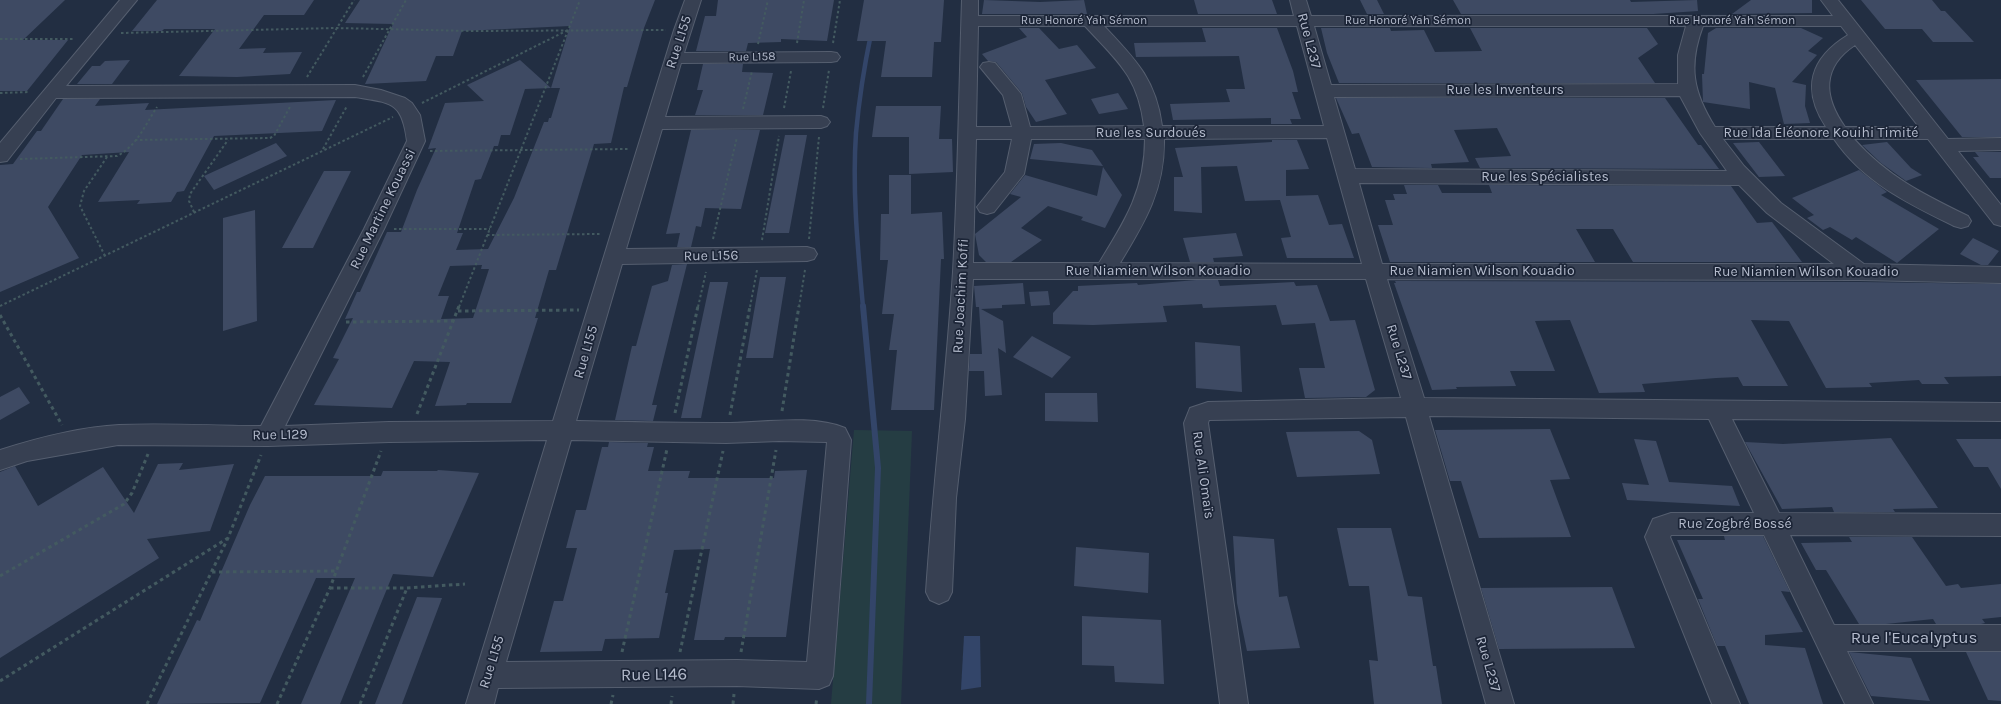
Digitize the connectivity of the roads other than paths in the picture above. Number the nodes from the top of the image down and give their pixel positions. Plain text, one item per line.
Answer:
1 (129, 0) edge
2 (693, 0) edge
3 (970, 0) edge
4 (1298, 0) edge
5 (1830, 0) edge
6 (970, 21) junction
7 (1304, 21) junction
8 (1696, 21) junction
9 (1846, 21) junction
10 (1091, 22) junction
11 (1858, 36) junction
12 (831, 57) road end
13 (674, 58) junction
14 (989, 67) dead end
15 (1688, 90) junction
16 (1323, 91) junction
17 (51, 92) junction
18 (655, 122) junction
19 (821, 122) road end
20 (1154, 132) junction
21 (1335, 132) junction
22 (1709, 132) junction
23 (1837, 132) junction
24 (967, 133) junction
25 (1024, 133) junction
26 (1937, 139) junction
27 (2001, 144) edge
28 (8, 158) edge
29 (1347, 176) junction
30 (1743, 178) junction
31 (987, 207) dead end
32 (2001, 219) edge
33 (1961, 220) dead end
34 (807, 254) road end
35 (614, 257) junction
36 (1105, 270) junction
37 (963, 271) junction
38 (1374, 271) junction
39 (1860, 272) junction
40 (2001, 275) edge
41 (1415, 407) junction
42 (1716, 410) junction
43 (2001, 412) edge
44 (562, 432) junction
45 (268, 436) junction
46 (0, 460) edge
47 (1770, 524) junction
48 (1996, 530) edge
49 (939, 592) dead end
50 (1826, 638) junction
51 (2001, 638) edge
52 (488, 675) junction
53 (819, 676) joint
54 (480, 704) edge
55 (1234, 704) edge
56 (1500, 704) edge
57 (1726, 704) edge
58 (1859, 704) edge

1 - 17 street
2 - 13 street, Rue L155
3 - 6 street, Rue Joachim Koffi
4 - 7 street, Rue L237
5 - 9 street
6 - 10 street, Rue Honoré Yah Sémon
6 - 24 street, Rue Joachim Koffi
7 - 8 street, Rue Honoré Yah Sémon
7 - 10 street, Rue Honoré Yah Sémon
7 - 16 street, Rue L237
8 - 9 street, Rue Honoré Yah Sémon
8 - 15 street
9 - 11 street
10 - 20 street
11 - 23 street
11 - 26 street
12 - 13 street, Rue L158
13 - 18 street, Rue L155
14 - 25 street
15 - 16 street, Rue les Inventeurs
15 - 22 street
16 - 21 street, Rue L237
17 - 28 street
17 - 45 street, Rue Martine Kouassi
18 - 19 street
18 - 35 street, Rue L155
20 - 21 street, Rue les Surdoués
20 - 25 street, Rue les Surdoués
20 - 36 street
21 - 29 street, Rue L237
22 - 23 street, Rue Ida Éléonore Kouihi Timité
22 - 30 street
23 - 26 street, Rue Ida Éléonore Kouihi Timité
23 - 33 street
24 - 25 street, Rue les Surdoués
24 - 37 street, Rue Joachim Koffi
25 - 31 street
26 - 27 street, Rue Ida Éléonore Kouihi Timité
26 - 32 street
29 - 30 street, Rue les Spécialistes
29 - 38 street, Rue L237
30 - 39 street
34 - 35 street, Rue L156
35 - 44 street, Rue L155
36 - 37 street, Rue Niamien Wilson Kouadio
36 - 38 street, Rue Niamien Wilson Kouadio
37 - 49 street, Rue Joachim Koffi
38 - 39 street, Rue Niamien Wilson Kouadio
38 - 41 street, Rue L237
39 - 40 street, Rue Niamien Wilson Kouadio
41 - 42 street
41 - 55 street, Rue Ali Omaïs
41 - 56 street, Rue L237
42 - 43 street
42 - 47 street
44 - 45 street, Rue L129
44 - 52 street, Rue L155
44 - 53 street, Rue L129
45 - 46 street, Rue L129
47 - 48 street, Rue Zogbré Bossé
47 - 50 street
47 - 57 street, Rue Zogbré Bossé
50 - 51 street, Rue l'Eucalyptus
50 - 58 street
52 - 53 street, Rue L146
52 - 54 street, Rue L155

